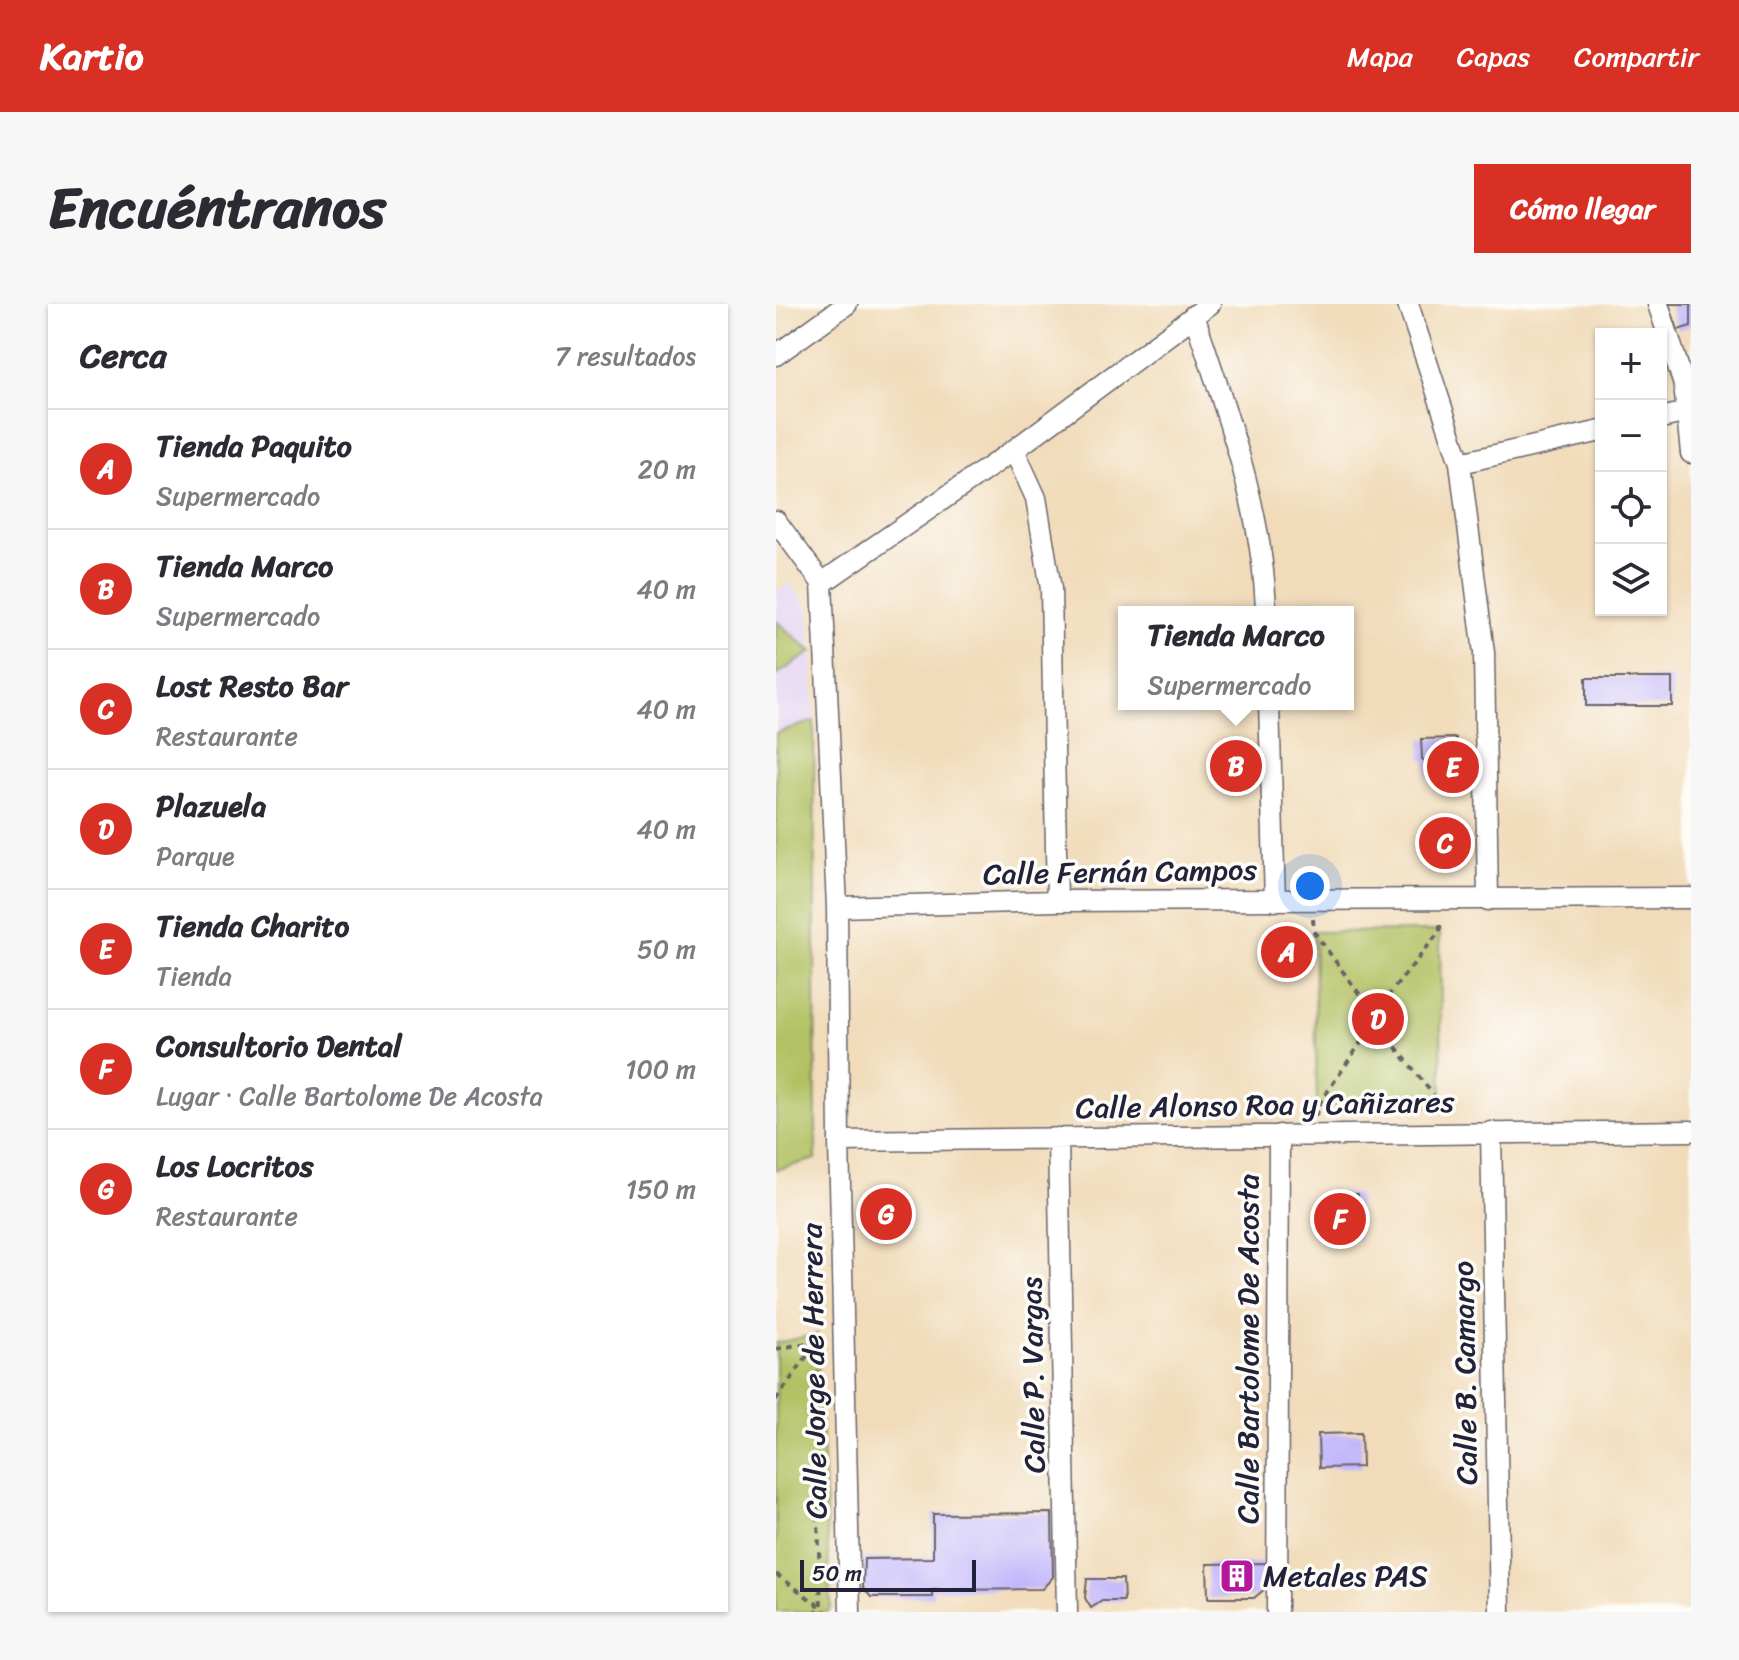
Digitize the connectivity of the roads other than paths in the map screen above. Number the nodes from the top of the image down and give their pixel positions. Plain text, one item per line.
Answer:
1 (847, 304) edge
2 (1408, 304) edge
3 (1658, 304) edge
4 (1202, 310) edge
5 (776, 355) edge
6 (1687, 384) edge
7 (1687, 412) junction
8 (1667, 417) edge
9 (1595, 432) edge
10 (1014, 450) junction
11 (1691, 453) edge
12 (1460, 463) junction
13 (776, 521) edge
14 (822, 583) junction
15 (1266, 606) edge
16 (1269, 710) edge
17 (1691, 898) edge
18 (1488, 900) junction
19 (1057, 901) junction
20 (1275, 901) junction
21 (837, 907) junction
22 (1691, 1131) edge
23 (1491, 1132) junction
24 (1279, 1135) junction
25 (1058, 1138) junction
26 (839, 1141) junction
27 (850, 1612) edge
28 (1067, 1612) edge
29 (1277, 1612) edge
30 (1500, 1612) edge

1 - 5 street
2 - 12 street
3 - 6 street
4 - 10 street
4 - 15 street
6 - 7 street
7 - 8 street
7 - 11 street
9 - 12 street
10 - 14 street
10 - 19 street
12 - 18 street
13 - 14 street
14 - 21 street, Calle Jorge de Herrera
16 - 20 street
17 - 18 street, Calle Fernán Campos
18 - 20 street, Calle Fernán Campos
19 - 20 street, Calle Fernán Campos
19 - 21 street, Calle Fernán Campos
21 - 26 street, Calle Jorge de Herrera
22 - 23 street, Calle Alonso Roa y Cañizares
23 - 24 street, Calle Alonso Roa y Cañizares
23 - 30 street, Calle B. Camargo
24 - 25 street, Calle Alonso Roa y Cañizares
24 - 29 street, Calle Bartolome De Acosta
25 - 26 street, Calle Alonso Roa y Cañizares
25 - 28 street, Calle P. Vargas
26 - 27 street, Calle Jorge de Herrera

